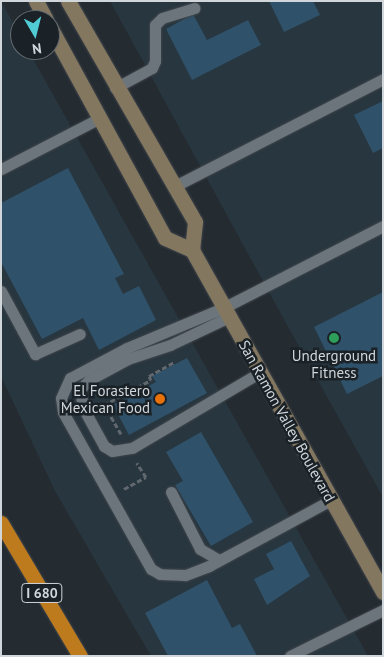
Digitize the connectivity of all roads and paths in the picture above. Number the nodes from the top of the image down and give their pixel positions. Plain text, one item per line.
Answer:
1 (68, 1) edge
2 (195, 8) dead end
3 (60, 44) edge
4 (383, 79) edge
5 (115, 88) junction
6 (100, 118) junction
7 (1, 169) edge
8 (175, 186) junction
9 (383, 226) edge
10 (192, 250) junction
11 (1, 291) edge
12 (226, 313) junction
13 (80, 334) dead end
14 (181, 358) dead end
15 (259, 373) junction
16 (129, 449) junction
17 (171, 492) dead end
18 (110, 497) junction
19 (331, 500) junction
20 (1, 523) edge
21 (219, 560) junction
22 (383, 592) edge
23 (383, 610) edge
24 (80, 656) edge
25 (290, 656) edge

1 - 5 main road
2 - 5 lane
3 - 6 main road
4 - 8 lane
5 - 8 main road
6 - 7 lane
6 - 10 main road
8 - 10 main road
9 - 12 lane
10 - 12 main road, San Ramon Valley Boulevard
11 - 13 lane
12 - 15 main road, San Ramon Valley Boulevard
12 - 16 lane
12 - 18 lane
14 - 16 path
15 - 16 lane
15 - 19 main road, San Ramon Valley Boulevard
16 - 18 path
17 - 21 lane
18 - 21 lane
19 - 21 lane
19 - 22 main road, San Ramon Valley Boulevard
20 - 24 highway, I 680
23 - 25 lane

